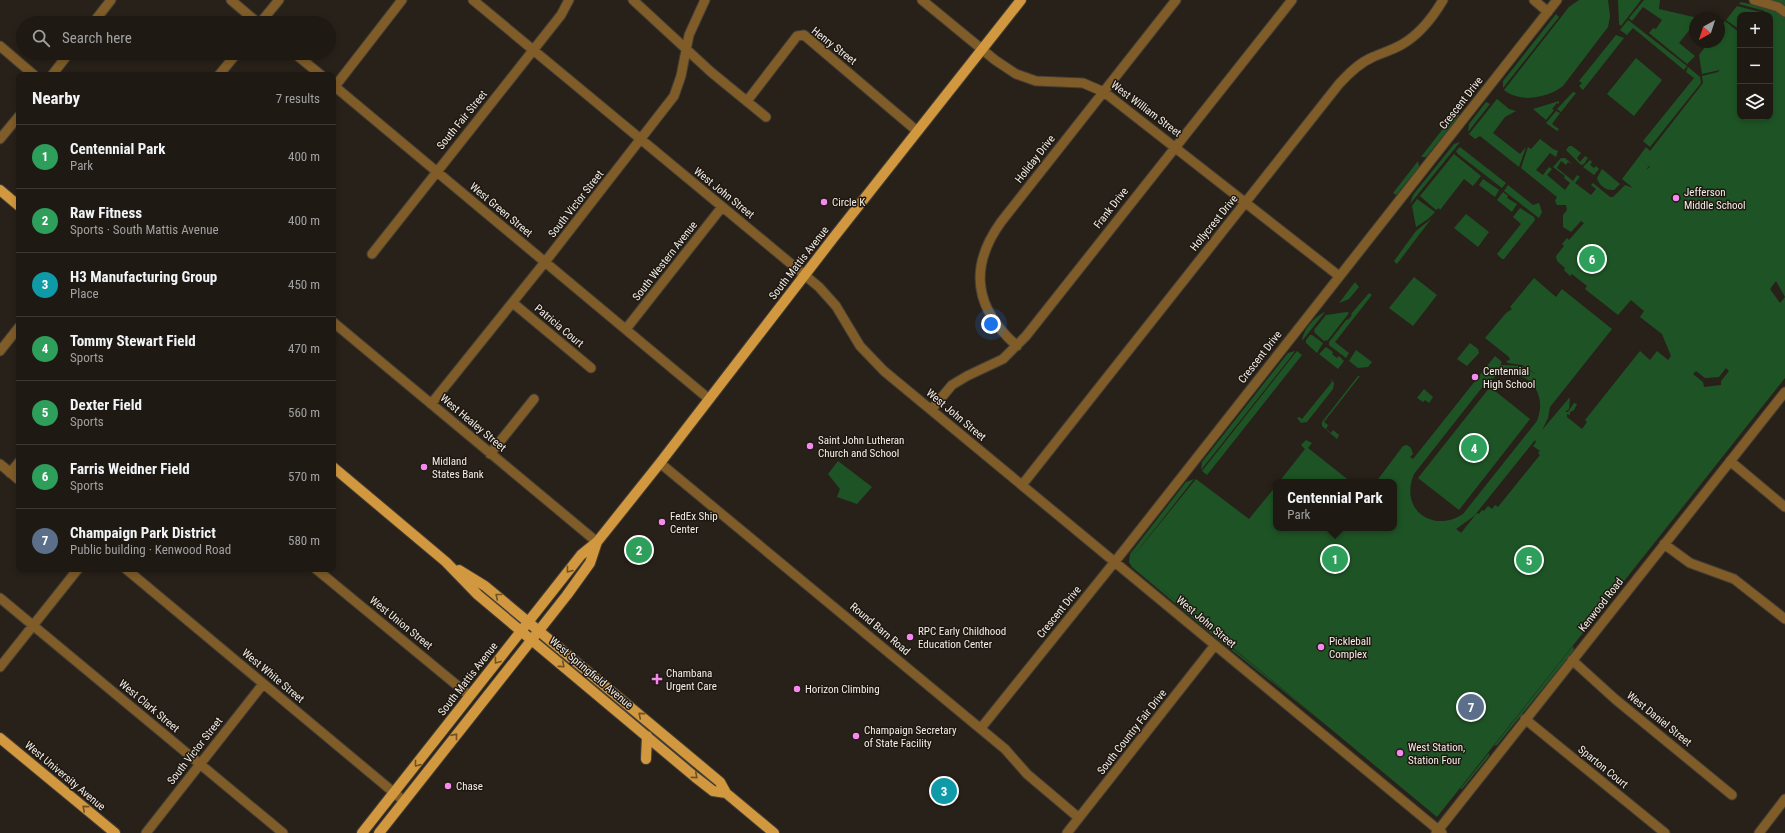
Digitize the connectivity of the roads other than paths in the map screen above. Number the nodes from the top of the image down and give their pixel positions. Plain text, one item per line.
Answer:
1 (111, 0) edge
2 (231, 0) edge
3 (279, 0) edge
4 (402, 0) edge
5 (473, 0) edge
6 (569, 0) edge
7 (633, 0) edge
8 (705, 0) edge
9 (922, 0) edge
10 (1021, 0) edge
11 (1176, 0) edge
12 (1292, 0) edge
13 (1443, 0) edge
14 (1534, 0) edge
15 (1557, 0) edge
16 (1754, 0) edge
17 (1548, 12) junction
18 (1785, 12) edge
19 (98, 16) edge
20 (251, 16) edge
21 (266, 16) edge
22 (0, 46) edge
23 (982, 49) junction
24 (533, 50) junction
25 (686, 50) junction
26 (16, 60) edge
27 (16, 60) edge
28 (64, 60) edge
29 (231, 60) edge
30 (302, 60) edge
31 (30, 72) edge
32 (54, 72) edge
33 (221, 72) edge
34 (316, 72) edge
35 (336, 84) edge
36 (336, 89) edge
37 (1104, 92) junction
38 (747, 101) junction
39 (766, 117) dead end
40 (16, 120) edge
41 (917, 131) junction
42 (0, 139) edge
43 (640, 140) junction
44 (1175, 146) junction
45 (436, 172) junction
46 (0, 191) edge
47 (1246, 203) junction
48 (16, 204) edge
49 (722, 207) junction
50 (372, 254) dead end
51 (546, 262) junction
52 (804, 275) junction
53 (1339, 276) junction
54 (513, 303) junction
55 (336, 325) edge
56 (626, 329) junction
57 (16, 331) edge
58 (1017, 346) junction
59 (0, 351) edge
60 (591, 368) dead end
61 (1785, 392) edge
62 (709, 399) junction
63 (534, 400) dead end
64 (431, 404) junction
65 (931, 410) junction
66 (490, 454) junction
67 (1730, 461) junction
68 (660, 463) junction
69 (0, 464) edge
70 (16, 466) edge
71 (336, 470) edge
72 (10, 473) junction
73 (16, 478) edge
74 (1022, 485) junction
75 (1785, 507) edge
76 (597, 542) junction
77 (1664, 544) junction
78 (446, 562) junction
79 (1115, 562) junction
80 (76, 572) edge
81 (130, 572) edge
82 (320, 572) edge
83 (0, 598) edge
84 (1785, 619) edge
85 (528, 621) junction
86 (33, 625) junction
87 (540, 630) junction
88 (521, 631) junction
89 (532, 640) junction
90 (1215, 645) junction
91 (1572, 660) junction
92 (0, 667) edge
93 (264, 684) junction
94 (470, 696) junction
95 (1525, 720) junction
96 (981, 728) junction
97 (647, 736) junction
98 (0, 738) edge
99 (646, 759) dead end
100 (200, 764) junction
101 (394, 792) junction
102 (726, 793) junction
103 (1732, 795) dead end
104 (1785, 799) edge
105 (404, 801) junction
106 (1079, 818) junction
107 (1438, 832) edge
108 (115, 833) edge
109 (146, 833) edge
110 (282, 833) edge
111 (362, 833) edge
112 (379, 833) edge
113 (774, 833) edge
114 (1067, 833) edge
115 (1665, 833) edge
116 (1759, 833) edge

1 - 19 street
2 - 20 street
3 - 21 street
4 - 35 street
5 - 24 street, West John Street
6 - 24 street, South Fair Street
7 - 25 street
8 - 25 street, South Victor Street
9 - 23 street, West William Street
10 - 23 main road, South Mattis Avenue
11 - 37 street, Holiday Drive
12 - 44 street, Frank Drive
13 - 47 street, Hollycrest Drive
14 - 17 street
15 - 17 street, Crescent Drive
16 - 18 street
17 - 53 street, Crescent Drive
22 - 26 street
23 - 37 street, West William Street
23 - 41 main road, South Mattis Avenue
24 - 43 street, West John Street
24 - 45 street, South Fair Street
25 - 38 street
25 - 43 street, South Victor Street
27 - 31 street
28 - 32 street
29 - 33 street
30 - 34 street
36 - 45 street, West Green Street
37 - 44 street, West William Street
37 - 58 street, Holiday Drive
38 - 39 street
38 - 41 street, Henry Street
40 - 42 street
41 - 52 main road, South Mattis Avenue
43 - 49 street, West John Street
43 - 51 street, South Victor Street
44 - 47 street, West William Street
44 - 58 street, Frank Drive
45 - 50 street, South Fair Street
45 - 51 street, West Green Street
46 - 48 main road
47 - 53 street, West William Street
47 - 74 street, Hollycrest Drive
49 - 52 street, West John Street
49 - 56 street, South Western Avenue
51 - 54 street, South Victor Street
51 - 56 street, West Green Street
52 - 62 main road, South Mattis Avenue
52 - 65 street, West John Street
53 - 79 street, Crescent Drive
54 - 60 street, Patricia Court
54 - 64 street, South Victor Street
55 - 64 street, West Healey Street
56 - 62 street, West Green Street
57 - 59 street
58 - 65 street, Frank Drive
61 - 67 street, Kenwood Road
62 - 68 main road, South Mattis Avenue
63 - 66 street
64 - 66 street, West Healey Street
65 - 74 street, West John Street
66 - 76 street, West Healey Street
67 - 75 street
67 - 77 street, Kenwood Road
68 - 76 main road, South Mattis Avenue
68 - 96 street, Round Barn Road
69 - 72 street
70 - 72 street
71 - 78 main road, West Springfield Avenue
72 - 73 street
74 - 79 street, West John Street
76 -> 85 main road, South Mattis Avenue
76 - 87 main road, South Mattis Avenue
77 - 84 street
77 - 91 street, Kenwood Road
85 -> 78 main road, West Springfield Avenue
78 - 88 main road, West Springfield Avenue
79 - 90 street, West John Street
79 - 96 street, Crescent Drive
80 - 86 street
81 - 93 street, West White Street
82 - 94 street, West Union Street
83 - 86 street, West Clark Street
85 - 87 main road, West Springfield Avenue
85 - 88 main road, South Mattis Avenue
86 - 92 street
86 - 100 street, West Clark Street
87 - 89 main road, South Mattis Avenue
102 -> 87 main road, West Springfield Avenue
88 - 89 main road, West Springfield Avenue
88 -> 94 main road, South Mattis Avenue
89 -> 97 main road, West Springfield Avenue
105 -> 89 main road, South Mattis Avenue
90 - 106 street, South Country Fair Drive
90 - 107 street, West John Street
91 - 95 street, Kenwood Road
91 - 103 street, West Daniel Street
93 - 100 street, South Victor Street
93 - 101 street, West White Street
94 -> 101 main road, South Mattis Avenue
95 - 107 street, Kenwood Road
95 - 115 street, Sparton Court
96 - 106 street, Round Barn Road
97 - 99 main road
97 -> 102 main road, West Springfield Avenue
108 -> 98 main road, West University Avenue
100 - 109 street, South Victor Street
100 - 110 street, West Clark Street
101 - 105 street, West White Street
101 - 111 main road, South Mattis Avenue
102 - 113 main road, West Springfield Avenue
104 - 116 street
105 - 112 main road, South Mattis Avenue
106 - 114 street, South Country Fair Drive

